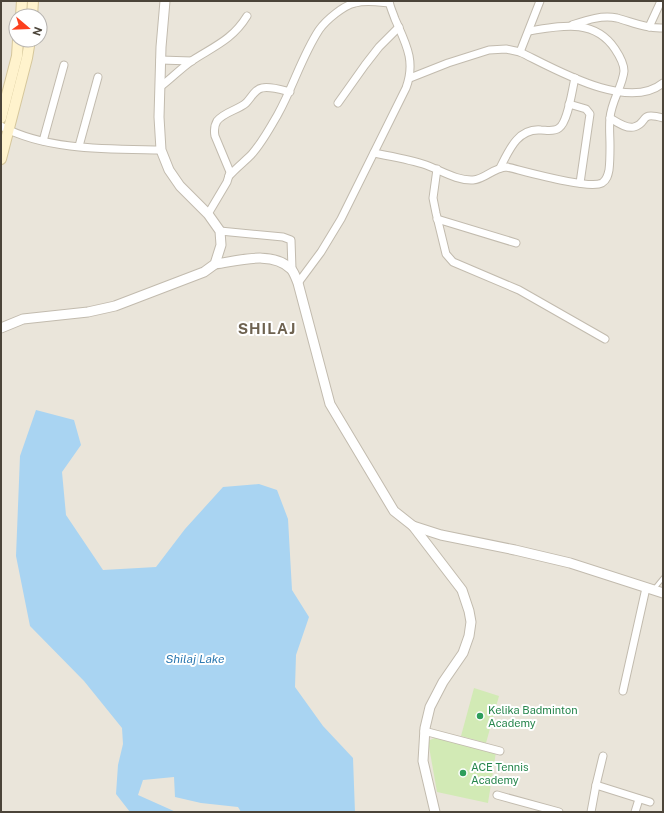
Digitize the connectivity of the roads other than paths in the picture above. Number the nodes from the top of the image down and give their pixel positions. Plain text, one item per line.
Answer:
1 (164, 1) edge
2 (540, 1) edge
3 (661, 1) edge
4 (389, 2) edge
5 (247, 16) dead end
6 (570, 26) junction
7 (399, 27) junction
8 (649, 27) junction
9 (663, 28) edge
10 (529, 31) junction
11 (17, 48) edge
12 (29, 48) edge
13 (520, 52) junction
14 (160, 60) junction
15 (192, 61) junction
16 (64, 65) dead end
17 (98, 77) dead end
18 (410, 78) junction
19 (575, 78) junction
20 (663, 83) edge
21 (160, 87) junction
22 (290, 92) junction
23 (617, 92) junction
24 (338, 103) dead end
25 (569, 104) junction
26 (1, 118) edge
27 (610, 118) junction
28 (663, 118) edge
29 (5, 128) edge
30 (43, 140) junction
31 (79, 146) junction
32 (161, 150) junction
33 (374, 153) junction
34 (1, 159) edge
35 (500, 168) junction
36 (437, 169) junction
37 (230, 176) junction
38 (580, 183) junction
39 (208, 214) junction
40 (437, 219) junction
41 (220, 231) junction
42 (516, 243) dead end
43 (215, 264) junction
44 (292, 269) junction
45 (298, 283) junction
46 (1, 328) edge
47 (605, 339) dead end
48 (413, 526) junction
49 (663, 578) edge
50 (650, 589) junction
51 (663, 593) edge
52 (623, 691) dead end
53 (424, 731) junction
54 (500, 751) dead end
55 (603, 756) dead end
56 (596, 785) junction
57 (497, 796) dead end
58 (639, 799) junction
59 (650, 802) dead end
60 (434, 812) edge
61 (559, 812) edge
62 (591, 812) edge
63 (635, 812) edge

1 - 14 street
2 - 10 street
3 - 8 street
4 - 7 street
4 - 22 street
5 - 15 street
6 - 8 street
6 - 10 street
6 - 23 street
7 - 18 street
7 - 24 street
8 - 9 street
10 - 13 street
11 - 26 main road
12 - 29 main road
13 - 18 street
13 - 19 street
14 - 15 street
14 - 21 street
15 - 21 street
16 - 30 street
17 - 31 street
18 - 33 street
19 - 23 street
19 - 25 street
20 - 23 street
21 - 32 street
22 - 37 street
22 - 37 street
23 - 27 street
25 - 35 street
25 - 38 street
27 - 28 street
27 - 38 street
29 - 30 street
29 - 34 main road
30 - 31 street
31 - 32 street
32 - 39 street
33 - 36 street
33 - 45 street
35 - 36 street
35 - 38 street
36 - 40 street
37 - 39 street
39 - 41 street
40 - 42 street
40 - 47 street
41 - 43 street
41 - 44 street
43 - 44 street
43 - 46 street
44 - 45 street
45 - 48 street
48 - 50 street
48 - 53 street
49 - 50 lane
50 - 51 street
50 - 52 street
53 - 54 street
53 - 60 street
55 - 56 street
56 - 58 street
56 - 62 street
57 - 61 street
58 - 59 street
58 - 63 street

